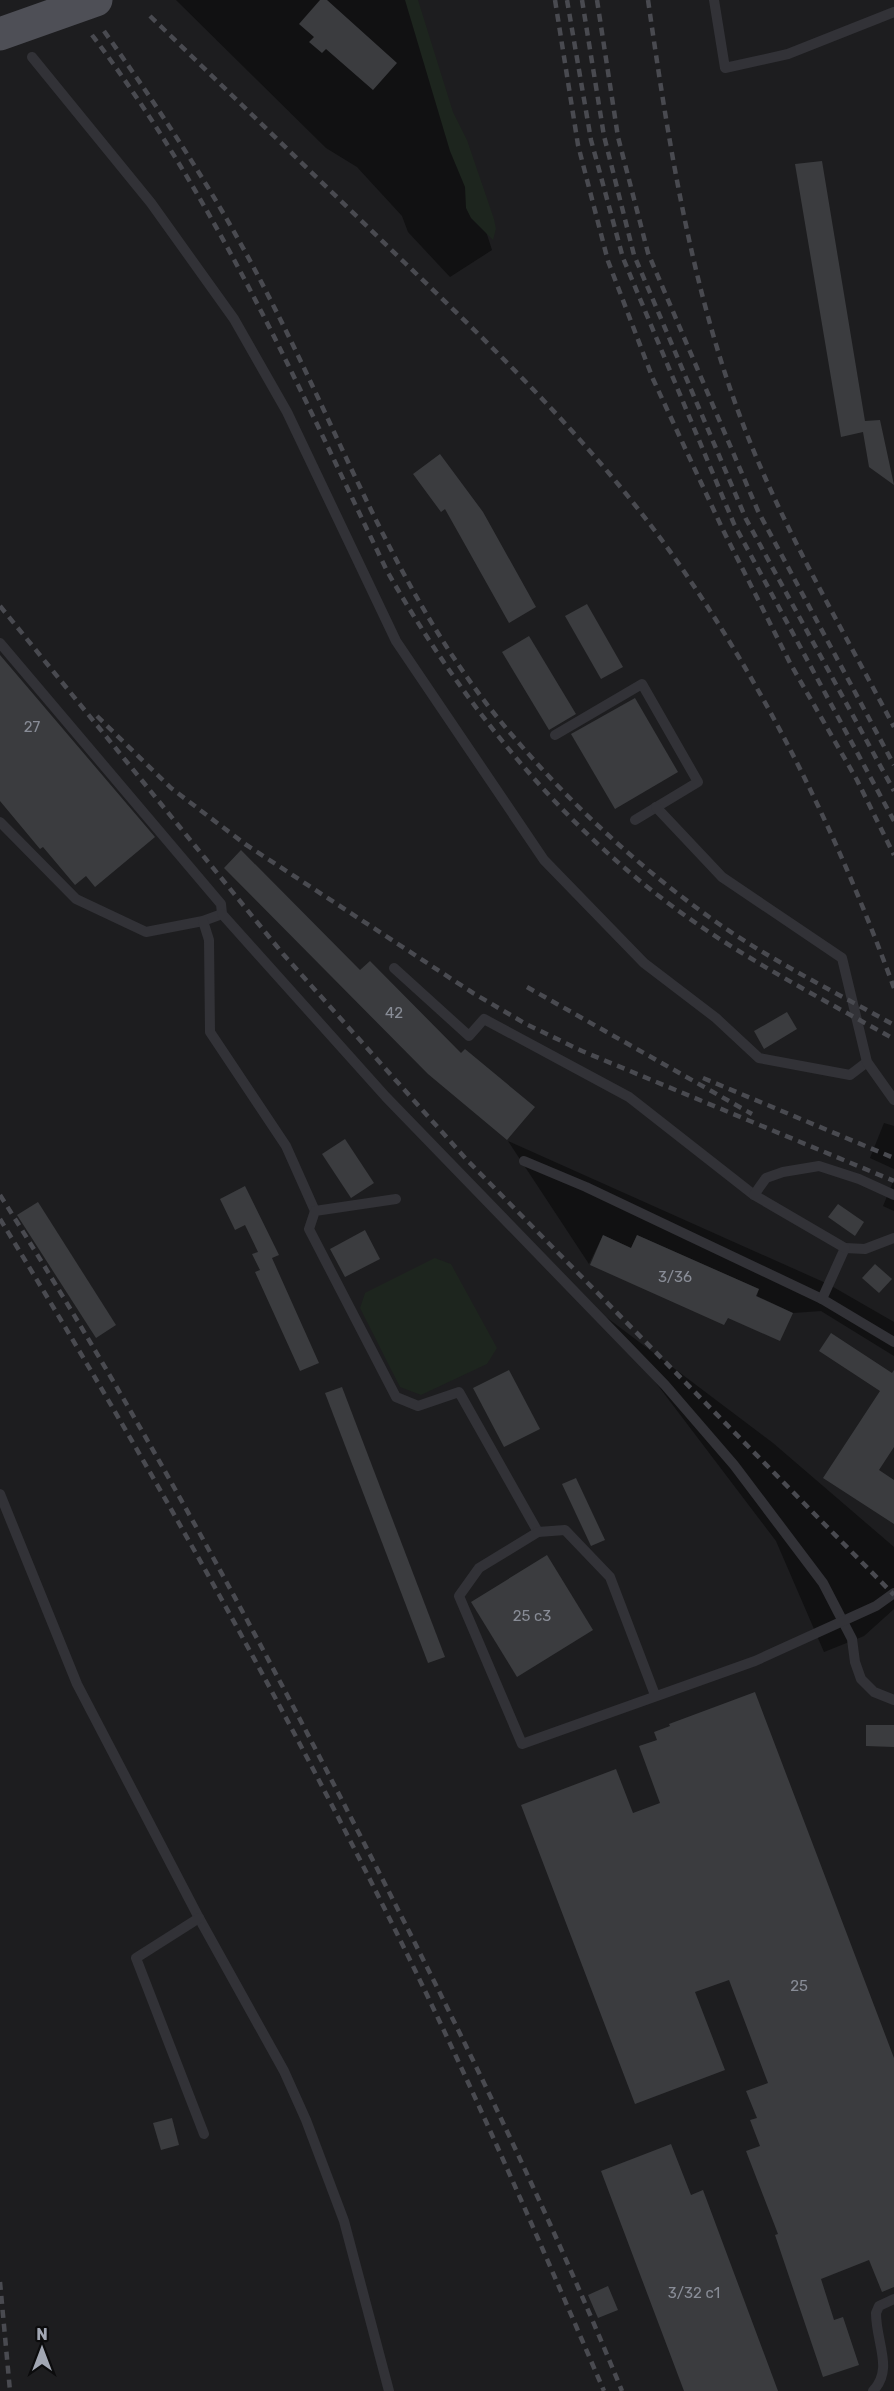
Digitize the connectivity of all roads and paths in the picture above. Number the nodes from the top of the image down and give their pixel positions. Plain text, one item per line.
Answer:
1 (96, 0) edge
2 (714, 0) edge
3 (894, 12) edge
4 (0, 34) edge
5 (32, 57) dead end
6 (0, 644) edge
7 (555, 735) dead end
8 (656, 807) junction
9 (635, 820) dead end
10 (0, 822) edge
11 (222, 914) junction
12 (203, 921) junction
13 (394, 968) dead end
14 (867, 1062) junction
15 (894, 1100) edge
16 (524, 1161) dead end
17 (891, 1193) edge
18 (754, 1195) junction
19 (396, 1199) dead end
20 (315, 1211) junction
21 (894, 1238) edge
22 (845, 1248) junction
23 (822, 1299) junction
24 (894, 1342) edge
25 (0, 1494) edge
26 (538, 1532) junction
27 (894, 1593) edge
28 (843, 1621) junction
29 (655, 1695) junction
30 (894, 1700) edge
31 (200, 1918) junction
32 (204, 2134) dead end
33 (894, 2299) edge
34 (389, 2391) edge
35 (873, 2391) edge

1 - 4 main road
2 - 3 lane
5 - 14 lane
6 - 11 lane
7 - 8 lane
8 - 9 lane
8 - 14 lane
10 - 12 lane
11 - 12 lane
11 - 28 lane
12 - 20 lane
13 - 18 lane
14 - 15 lane
16 - 23 lane
17 - 18 lane
18 - 22 lane
19 - 20 lane
20 - 26 lane
21 - 22 lane
22 - 23 lane
23 - 24 lane
25 - 31 lane
26 - 29 lane
26 - 29 lane
27 - 28 lane
28 - 29 lane
28 - 30 lane
31 - 32 lane
31 - 34 lane
33 - 35 lane

